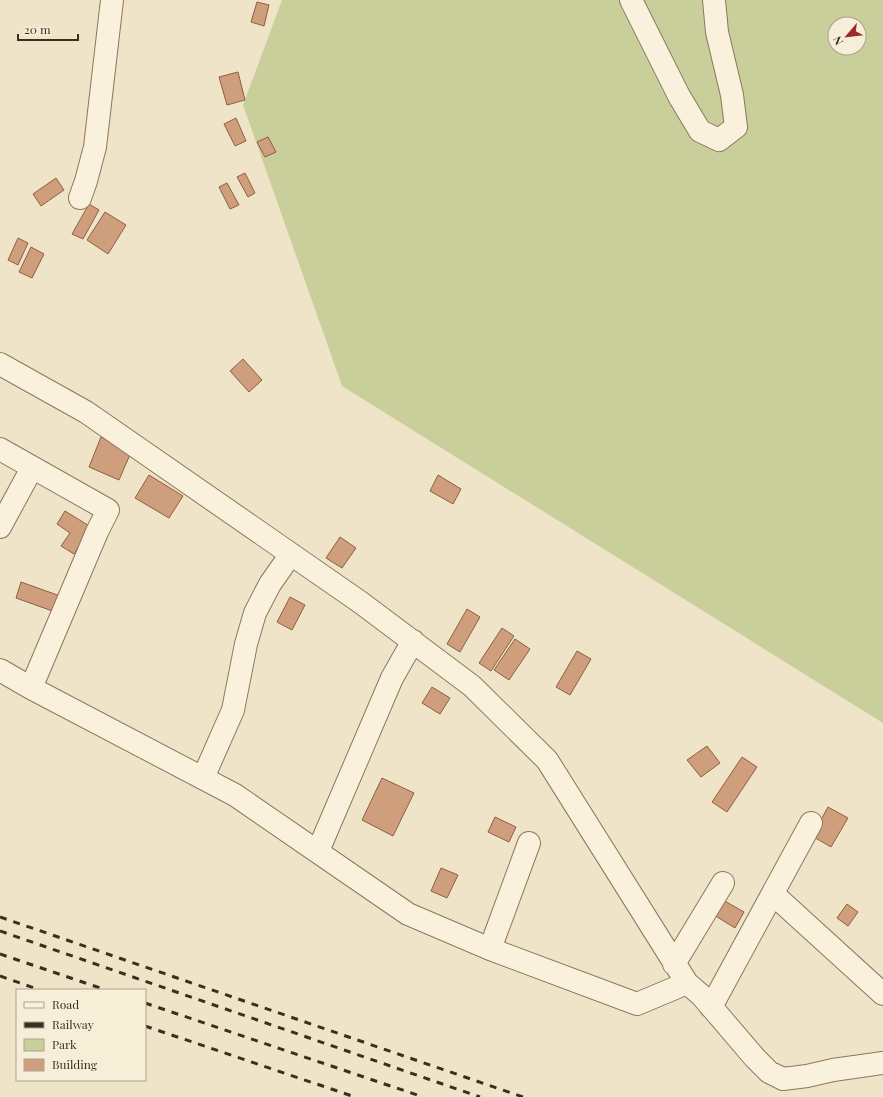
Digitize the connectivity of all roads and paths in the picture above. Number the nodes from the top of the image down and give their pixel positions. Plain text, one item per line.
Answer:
1 (112, 0) edge
2 (631, 0) edge
3 (714, 0) edge
4 (80, 198) dead end
5 (0, 364) edge
6 (0, 449) edge
7 (32, 468) junction
8 (0, 527) edge
9 (291, 554) junction
10 (413, 642) junction
11 (0, 670) edge
12 (31, 688) junction
13 (203, 778) junction
14 (811, 823) dead end
15 (529, 844) dead end
16 (318, 851) junction
17 (723, 883) dead end
18 (773, 894) junction
19 (490, 949) junction
20 (674, 964) junction
21 (687, 983) junction
22 (883, 994) edge
23 (712, 1007) junction
24 (883, 1063) edge

1 - 4 street
2 - 3 street
5 - 9 street
6 - 7 street
7 - 8 street
7 - 12 street
9 - 10 street
9 - 13 street
10 - 16 street
10 - 20 street
11 - 12 street
12 - 13 street
13 - 16 street
14 - 18 street
15 - 19 street
16 - 19 street
17 - 20 street
18 - 22 street
18 - 23 street
19 - 21 street
20 - 21 street
21 - 23 street
23 - 24 street

